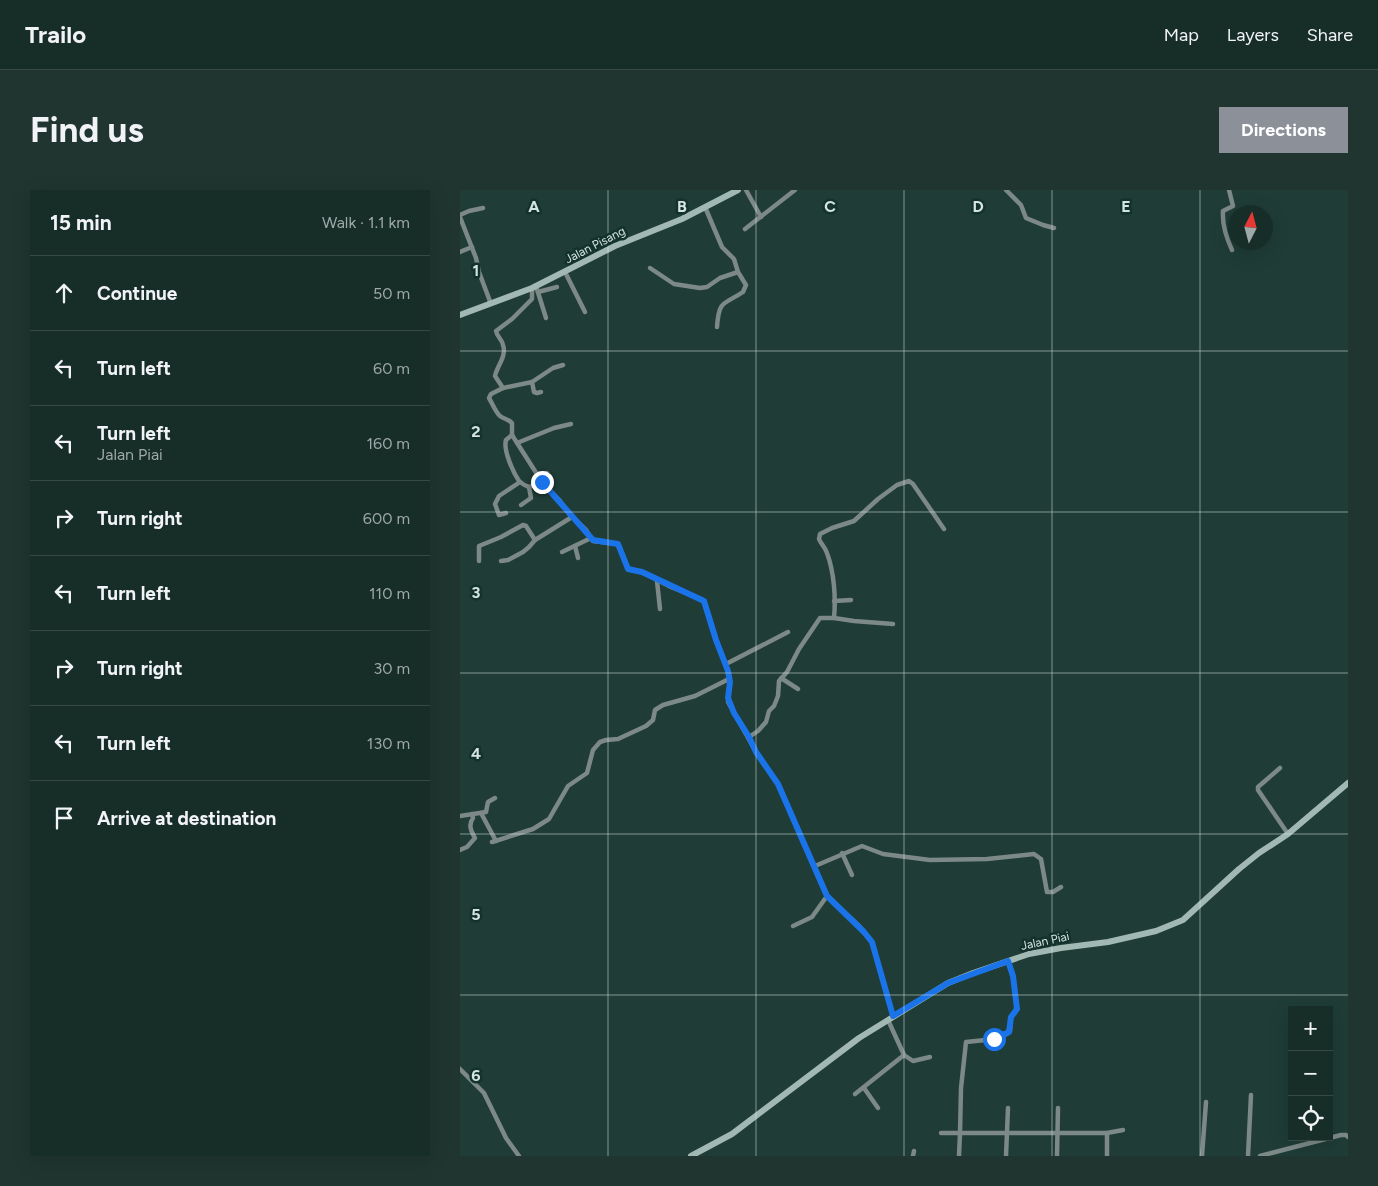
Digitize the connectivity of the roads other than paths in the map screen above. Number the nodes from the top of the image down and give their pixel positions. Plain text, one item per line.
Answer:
1 (738, 190) edge
2 (746, 190) edge
3 (795, 190) edge
4 (1006, 190) edge
5 (1229, 190) edge
6 (1232, 205) edge
7 (705, 207) junction
8 (483, 208) dead end
9 (1228, 208) edge
10 (460, 216) edge
11 (761, 217) junction
12 (1054, 228) dead end
13 (745, 229) dead end
14 (1228, 243) edge
15 (472, 248) junction
16 (460, 252) edge
17 (650, 268) dead end
18 (565, 272) junction
19 (738, 272) junction
20 (557, 287) dead end
21 (535, 288) junction
22 (491, 304) junction
23 (585, 312) dead end
24 (460, 315) edge
25 (546, 318) dead end
26 (716, 327) dead end
27 (563, 365) dead end
28 (532, 382) junction
29 (503, 388) junction
30 (541, 392) dead end
31 (571, 424) dead end
32 (512, 435) junction
33 (517, 443) junction
34 (547, 473) dead end
35 (538, 476) junction
36 (520, 482) junction
37 (542, 482) junction
38 (529, 487) junction
39 (521, 505) dead end
40 (506, 513) dead end
41 (572, 517) junction
42 (944, 529) dead end
43 (591, 538) junction
44 (535, 540) junction
45 (575, 546) junction
46 (562, 552) dead end
47 (578, 558) dead end
48 (479, 561) dead end
49 (501, 561) dead end
50 (657, 581) junction
51 (851, 600) dead end
52 (834, 601) junction
53 (660, 609) dead end
54 (834, 618) junction
55 (893, 624) dead end
56 (788, 632) dead end
57 (726, 664) junction
58 (782, 678) junction
59 (729, 679) junction
60 (798, 689) dead end
61 (749, 737) junction
62 (1280, 768) dead end
63 (1348, 783) edge
64 (495, 798) dead end
65 (482, 813) junction
66 (472, 814) junction
67 (460, 816) edge
68 (1288, 834) junction
69 (460, 850) edge
70 (842, 853) junction
71 (815, 866) junction
72 (852, 875) dead end
73 (1061, 887) dead end
74 (827, 896) junction
75 (793, 926) dead end
76 (1008, 961) junction
77 (891, 1018) junction
78 (904, 1055) junction
79 (930, 1057) dead end
80 (460, 1068) edge
81 (864, 1088) junction
82 (855, 1094) dead end
83 (1251, 1095) dead end
84 (1206, 1102) dead end
85 (878, 1108) dead end
86 (1008, 1108) dead end
87 (1058, 1108) dead end
88 (1123, 1130) dead end
89 (1006, 1132) junction
90 (941, 1133) dead end
91 (960, 1133) junction
92 (1057, 1133) junction
93 (1107, 1133) junction
94 (1348, 1137) edge
95 (518, 1154) edge
96 (691, 1156) edge
97 (959, 1156) edge
98 (1006, 1156) edge
99 (1057, 1156) edge
100 (1107, 1156) edge
101 (1202, 1156) edge
102 (1248, 1156) edge
103 (1260, 1156) edge

1 - 7 street, Jalan Pisang
2 - 11 street
3 - 11 street
4 - 12 street
5 - 6 street
7 - 18 street, Jalan Pisang
7 - 19 street
8 - 10 street
9 - 14 street
10 - 15 street
11 - 13 street
15 - 16 street
15 - 22 street
17 - 19 street
18 - 21 street, Jalan Pisang
18 - 23 street
19 - 26 street
20 - 21 street
21 - 22 street, Jalan Pisang
21 - 25 street
21 - 29 street
22 - 24 street, Jalan Pisang
27 - 28 street
28 - 29 street
28 - 30 street
29 - 32 street
31 - 33 street
32 - 33 street
32 - 36 street
33 - 35 street
34 - 35 street
35 - 37 street
36 - 38 street
36 - 40 street
37 - 38 street
37 - 41 street
38 - 39 street
41 - 43 street
41 - 44 street
42 - 52 street
43 - 45 street
43 - 50 street
44 - 48 street
44 - 49 street
45 - 46 street
45 - 47 street
50 - 53 street
50 - 57 street
51 - 52 street
52 - 54 street
54 - 55 street
54 - 58 street
56 - 57 street
57 - 59 street
58 - 60 street
58 - 61 street
59 - 61 street
59 - 65 street
61 - 71 street
62 - 68 street
63 - 68 street, Jalan Piai
64 - 65 street
65 - 66 street
66 - 67 street
66 - 69 street
68 - 76 street, Jalan Piai
70 - 71 street
70 - 72 street
70 - 73 street
71 - 74 street
74 - 75 street
74 - 77 street
76 - 77 street, Jalan Piai
76 - 91 street
77 - 78 street
77 - 96 street, Jalan Piai
78 - 79 street
78 - 81 street
80 - 95 street
81 - 82 street
81 - 85 street
83 - 102 street
84 - 101 street
86 - 89 street
87 - 92 street
88 - 93 street
89 - 91 street
89 - 92 street
89 - 98 street
90 - 91 street
91 - 97 street
92 - 93 street
92 - 99 street
93 - 100 street
94 - 103 street

